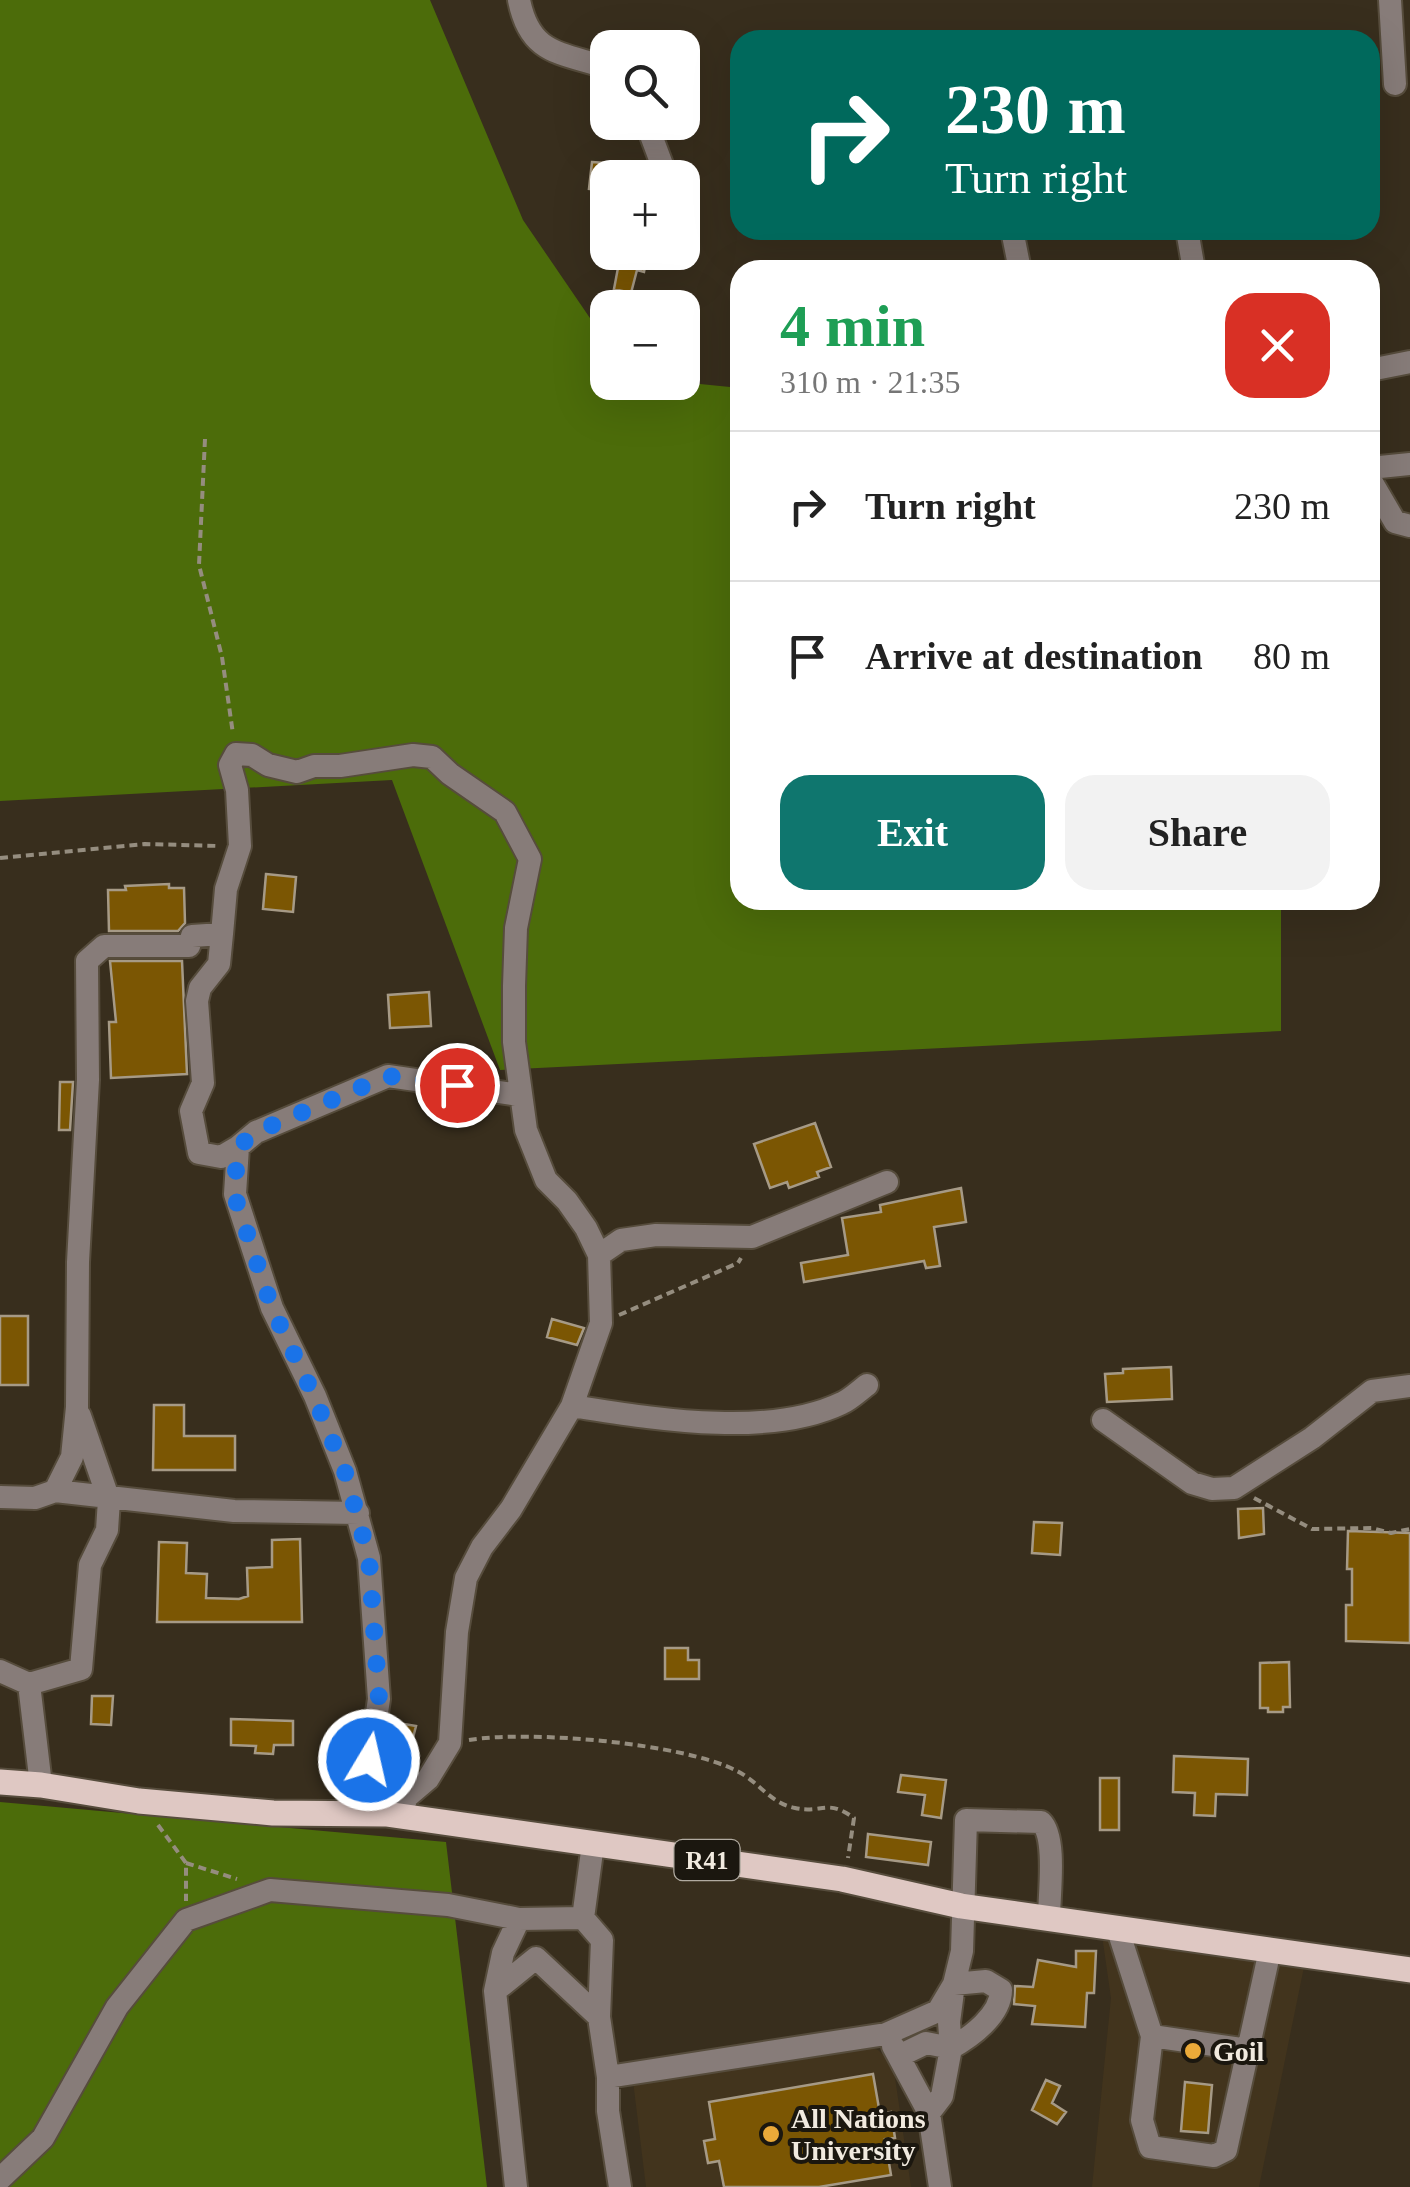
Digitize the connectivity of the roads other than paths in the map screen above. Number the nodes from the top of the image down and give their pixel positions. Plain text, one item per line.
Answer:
1 (519, 0) edge
2 (1390, 0) edge
3 (590, 62) edge
4 (1403, 84) edge
5 (1410, 362) edge
6 (1380, 368) edge
7 (1410, 464) edge
8 (1380, 467) edge
9 (1380, 497) edge
10 (1410, 526) edge
11 (222, 934) junction
12 (520, 1095) junction
13 (238, 1147) junction
14 (887, 1182) dead end
15 (599, 1255) junction
16 (868, 1384) dead end
17 (1410, 1386) edge
18 (572, 1406) junction
19 (77, 1407) junction
20 (1103, 1420) dead end
21 (55, 1491) junction
22 (0, 1497) edge
23 (109, 1500) junction
24 (358, 1513) junction
25 (0, 1670) edge
26 (28, 1684) junction
27 (0, 1782) edge
28 (42, 1785) junction
29 (396, 1807) junction
30 (593, 1844) junction
31 (962, 1906) junction
32 (583, 1918) junction
33 (1049, 1918) junction
34 (519, 1919) junction
35 (1117, 1927) junction
36 (1270, 1950) junction
37 (1410, 1970) edge
38 (954, 1984) junction
39 (495, 1991) junction
40 (599, 2017) junction
41 (886, 2034) junction
42 (1152, 2036) junction
43 (951, 2048) junction
44 (1248, 2050) junction
45 (899, 2056) junction
46 (608, 2077) junction
47 (929, 2113) junction
48 (0, 2180) edge
49 (516, 2187) edge
50 (620, 2187) edge
51 (940, 2187) edge

1 - 3 street
2 - 4 street
5 - 6 street
7 - 8 street
9 - 10 street
11 - 12 street
11 - 13 street
11 - 19 street
12 - 13 street
12 - 15 street
13 - 24 street
14 - 15 street
15 - 18 street
16 - 18 street
17 - 20 street
18 - 29 street
19 - 21 street
19 - 23 street
21 - 22 street
21 - 23 street
23 - 24 street
23 - 26 street
24 - 29 street
25 - 26 street
26 - 28 street
27 - 28 main road, R41
28 - 29 main road, R41
29 - 30 main road, R41
30 - 31 main road, R41
30 - 32 street
31 - 33 main road, R41
31 - 33 street
31 - 38 street
32 - 34 street
32 - 40 street
33 - 35 main road, R41
34 - 39 street
34 - 48 street
35 - 36 main road, R41
35 - 42 street
36 - 37 main road, R41
36 - 44 street
38 - 41 street
38 - 43 street
38 - 43 street
39 - 40 street
39 - 49 street
40 - 46 street
41 - 45 street
41 - 46 street
42 - 44 street
42 - 44 street
43 - 45 street
43 - 47 street
45 - 47 street
46 - 50 street
47 - 51 street

